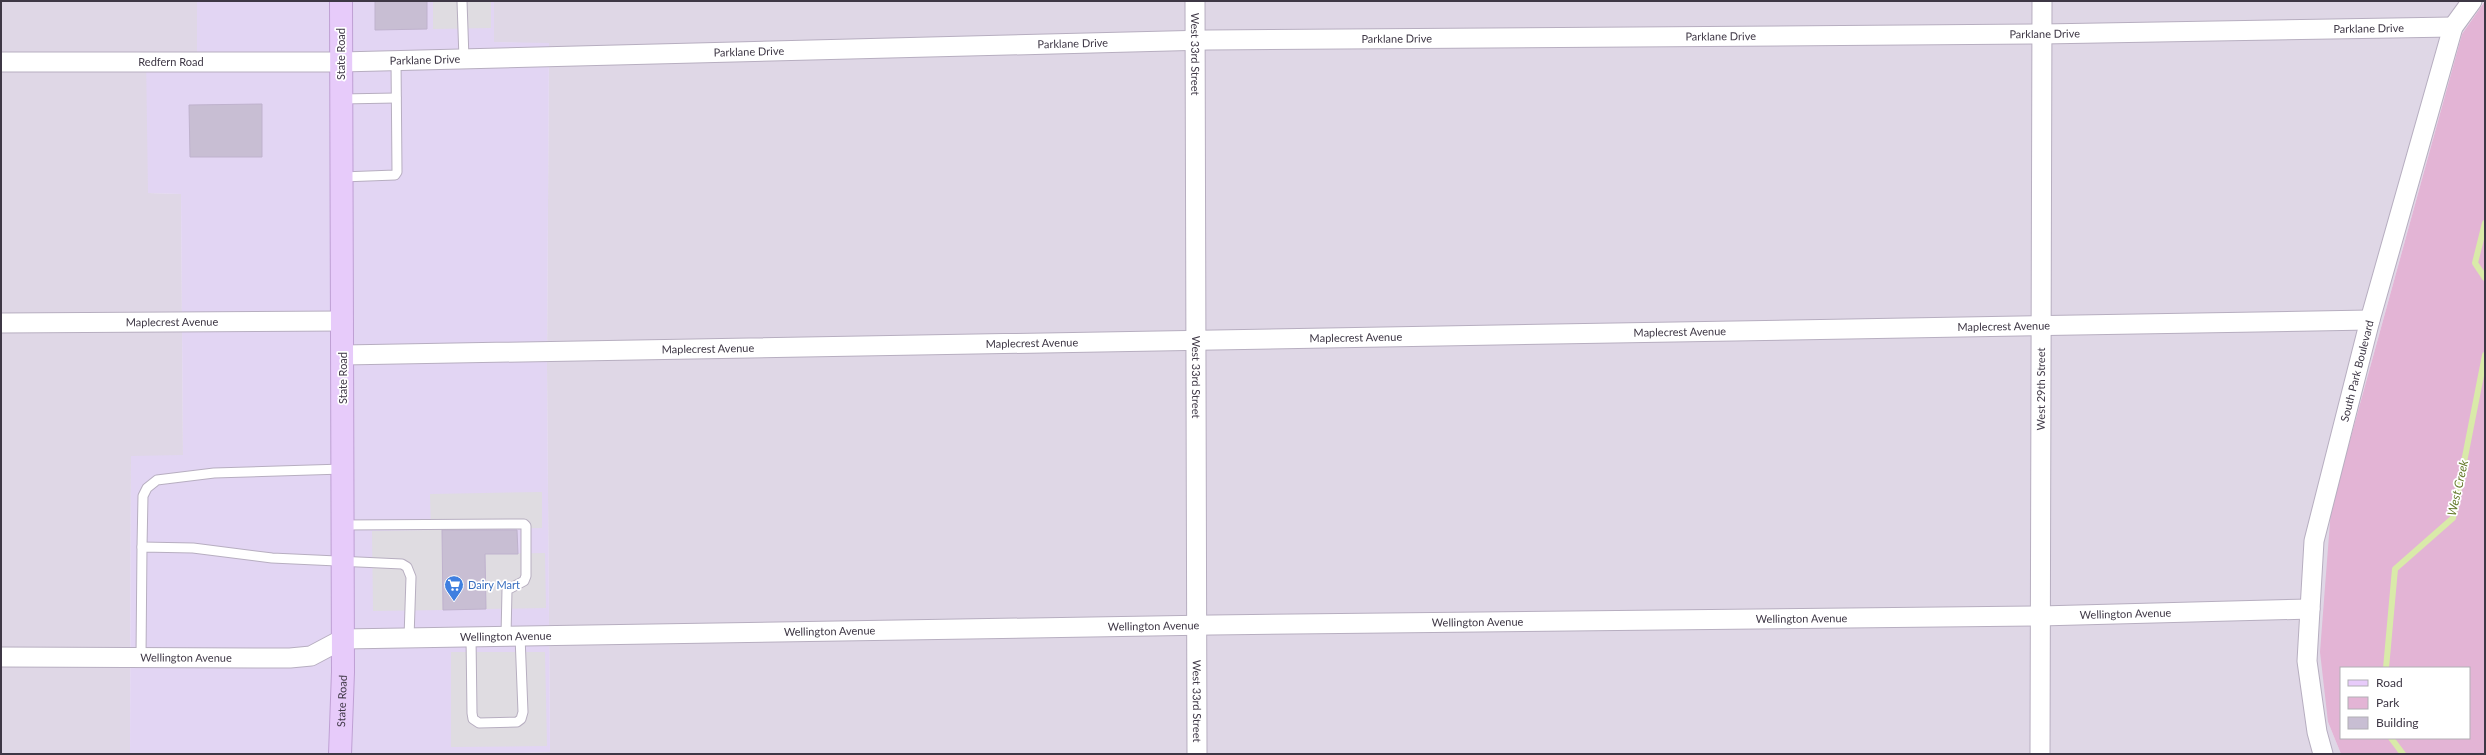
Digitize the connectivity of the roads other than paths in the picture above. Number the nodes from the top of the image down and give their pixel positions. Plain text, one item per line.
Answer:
1 (341, 1) edge
2 (462, 1) edge
3 (1195, 1) edge
4 (2042, 1) edge
5 (2472, 1) edge
6 (2453, 28) junction
7 (2042, 34) junction
8 (1196, 41) junction
9 (464, 59) junction
10 (396, 60) junction
11 (1, 62) edge
12 (341, 62) junction
13 (396, 98) junction
14 (341, 99) junction
15 (342, 177) junction
16 (2370, 320) junction
17 (343, 321) junction
18 (1, 323) edge
19 (2040, 326) junction
20 (1195, 342) junction
21 (343, 355) junction
22 (343, 469) junction
23 (343, 526) junction
24 (142, 546) junction
25 (343, 563) junction
26 (2310, 609) junction
27 (2040, 616) junction
28 (1195, 625) junction
29 (513, 636) junction
30 (470, 637) junction
31 (409, 638) junction
32 (343, 639) junction
33 (141, 656) junction
34 (1, 657) edge
35 (340, 754) edge
36 (1197, 754) edge
37 (2040, 754) edge
38 (2323, 754) edge

1 - 12 main road, State Road
2 - 9 lane
3 - 8 street, West 33rd Street
4 - 7 street, West 29th Street
5 - 6 street, South Park Boulevard
6 - 7 street, Parklane Drive
6 - 16 street, South Park Boulevard
7 - 8 street, Parklane Drive
7 - 19 street, West 29th Street
8 - 9 street, Parklane Drive
8 - 20 street, West 33rd Street
9 - 10 street, Parklane Drive
10 - 12 street, Parklane Drive
10 - 13 lane
11 - 12 street, Redfern Road
12 - 14 main road, State Road
13 - 14 lane
13 - 15 lane
14 - 15 main road, State Road
15 - 17 main road, State Road
16 - 19 street, Maplecrest Avenue
16 - 26 street, South Park Boulevard
17 - 18 street, Maplecrest Avenue
17 - 21 main road, State Road
19 - 20 street, Maplecrest Avenue
19 - 27 street, West 29th Street
20 - 21 street, Maplecrest Avenue
20 - 28 street, West 33rd Street
21 - 22 main road, State Road
22 - 23 main road, State Road
22 - 24 lane
23 - 25 main road, State Road
23 - 29 lane
24 - 25 lane
24 - 33 lane
25 - 31 lane
25 - 32 main road, State Road
26 - 27 street, Wellington Avenue
26 - 38 street, South Park Boulevard
27 - 28 street, Wellington Avenue
27 - 37 street, West 29th Street
28 - 29 street, Wellington Avenue
28 - 36 street, West 33rd Street
29 - 30 street, Wellington Avenue
29 - 30 lane
30 - 31 street, Wellington Avenue
31 - 32 street, Wellington Avenue
32 - 33 street, Wellington Avenue
32 - 35 main road, State Road
33 - 34 street, Wellington Avenue

